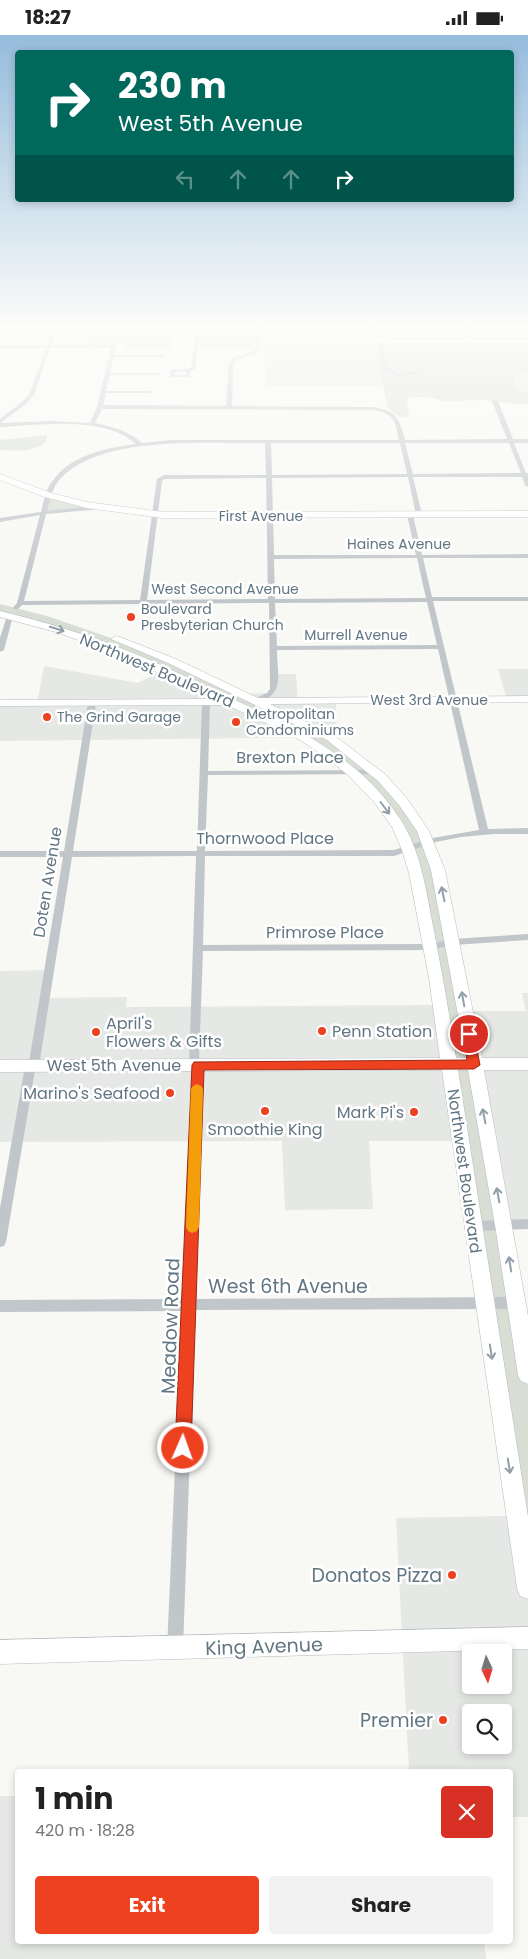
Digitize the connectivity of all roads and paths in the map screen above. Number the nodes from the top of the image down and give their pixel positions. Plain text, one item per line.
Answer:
1 (96, 416) edge
2 (391, 416) edge
3 (501, 416) edge
4 (0, 423) edge
5 (92, 425) junction
6 (268, 441) junction
7 (402, 441) junction
8 (510, 441) junction
9 (528, 441) edge
10 (140, 444) junction
11 (268, 475) junction
12 (410, 475) junction
13 (526, 475) edge
14 (0, 477) edge
15 (528, 485) edge
16 (48, 495) junction
17 (100, 507) junction
18 (43, 513) junction
19 (155, 514) junction
20 (528, 514) edge
21 (414, 515) junction
22 (269, 516) junction
23 (0, 520) edge
24 (419, 556) junction
25 (528, 556) edge
26 (270, 557) junction
27 (429, 600) junction
28 (527, 600) edge
29 (271, 601) junction
30 (143, 602) junction
31 (0, 604) edge
32 (12, 610) edge
33 (440, 647) junction
34 (273, 648) junction
35 (0, 650) edge
36 (528, 699) edge
37 (453, 700) junction
38 (255, 701) junction
39 (206, 702) junction
40 (230, 702) junction
41 (0, 703) edge
42 (92, 703) junction
43 (376, 771) junction
44 (352, 772) junction
45 (204, 773) junction
46 (484, 831) junction
47 (528, 831) edge
48 (428, 842) junction
49 (409, 850) junction
50 (68, 853) junction
51 (201, 853) junction
52 (0, 854) edge
53 (528, 937) edge
54 (453, 942) junction
55 (430, 947) junction
56 (197, 948) junction
57 (528, 1064) edge
58 (196, 1065) junction
59 (450, 1065) junction
60 (474, 1065) junction
61 (0, 1066) edge
62 (32, 1066) junction
63 (528, 1224) edge
64 (504, 1225) junction
65 (474, 1226) junction
66 (0, 1242) edge
67 (484, 1303) junction
68 (516, 1303) junction
69 (189, 1305) junction
70 (0, 1306) edge
71 (528, 1375) edge
72 (528, 1589) edge
73 (528, 1638) edge
74 (175, 1649) junction
75 (0, 1652) edge

1 - 5 street
2 - 7 street
3 - 8 street
4 - 5 street
5 - 10 street
6 - 7 street
6 - 10 street
6 - 11 street
7 - 8 street
7 - 12 street
8 - 9 street
8 - 13 street
10 - 16 street
11 - 12 street
11 - 19 street
11 - 22 street
12 - 13 street
12 - 21 street
13 - 15 street
14 - 16 main road, First Avenue
16 - 17 main road, First Avenue
16 - 18 street
17 - 18 street
17 - 19 main road, First Avenue
18 - 23 street
18 - 32 street
19 - 22 main road, First Avenue
19 - 30 street
20 - 21 main road, First Avenue
21 - 22 main road, First Avenue
21 - 24 street
22 - 26 street
24 - 25 street, Haines Avenue
24 - 26 street, Haines Avenue
24 - 27 street
26 - 29 street
27 - 28 street, West Second Avenue
27 - 29 street, West Second Avenue
27 - 33 street
29 - 30 street, West Second Avenue
29 - 34 street
30 - 32 street, West Second Avenue
31 - 32 main road, Northwest Boulevard
32 - 35 street
32 - 38 main road, Northwest Boulevard
32 -> 40 main road, Northwest Boulevard
33 - 34 street, Murrell Avenue
33 - 37 street
34 - 38 street
36 - 37 main road, West 3rd Avenue
37 - 38 main road, West 3rd Avenue
37 - 46 street
38 - 40 main road, West 3rd Avenue
38 - 43 main road, Northwest Boulevard
39 - 40 main road, West 3rd Avenue
39 - 42 main road, West 3rd Avenue
39 - 45 street, Meadow Road
40 - 44 main road, Northwest Boulevard
41 - 42 main road, West 3rd Avenue
42 - 50 street, Doten Avenue
43 - 44 street, Brexton Place
43 - 48 main road, Northwest Boulevard
44 - 45 street, Brexton Place
44 -> 49 main road, Northwest Boulevard
45 - 51 street, Meadow Road
46 - 47 street, Thornwood Place
46 - 48 street, Thornwood Place
48 - 49 street, Thornwood Place
54 -> 48 main road, Northwest Boulevard
49 - 51 street, Thornwood Place
49 - 55 main road, Northwest Boulevard
50 - 51 street, Thornwood Place
50 - 52 street, Thornwood Place
50 - 62 street, Doten Avenue
51 - 56 street, Meadow Road
53 - 54 street, Primrose Place
54 - 55 street, Primrose Place
60 -> 54 main road, Northwest Boulevard
55 - 56 street, Primrose Place
55 - 59 main road, Northwest Boulevard
56 - 58 street, Meadow Road
57 - 60 main road, West 5th Avenue
58 - 59 main road, West 5th Avenue
58 - 62 main road, West 5th Avenue
58 - 69 street, Meadow Road
59 - 60 main road, West 5th Avenue
59 - 65 main road, Northwest Boulevard
64 -> 60 main road, Northwest Boulevard
61 - 62 main road, West 5th Avenue
62 - 66 street, Doten Avenue
63 - 64 street
64 - 65 street
68 -> 64 main road, Northwest Boulevard
65 - 67 main road, Northwest Boulevard
67 - 68 street, West 6th Avenue
67 - 69 street, West 6th Avenue
67 -> 72 main road, Northwest Boulevard
68 - 71 main road, Northwest Boulevard
69 - 70 street, West 6th Avenue
69 - 74 street, Meadow Road
73 - 74 main road, King Avenue
74 - 75 main road, King Avenue

